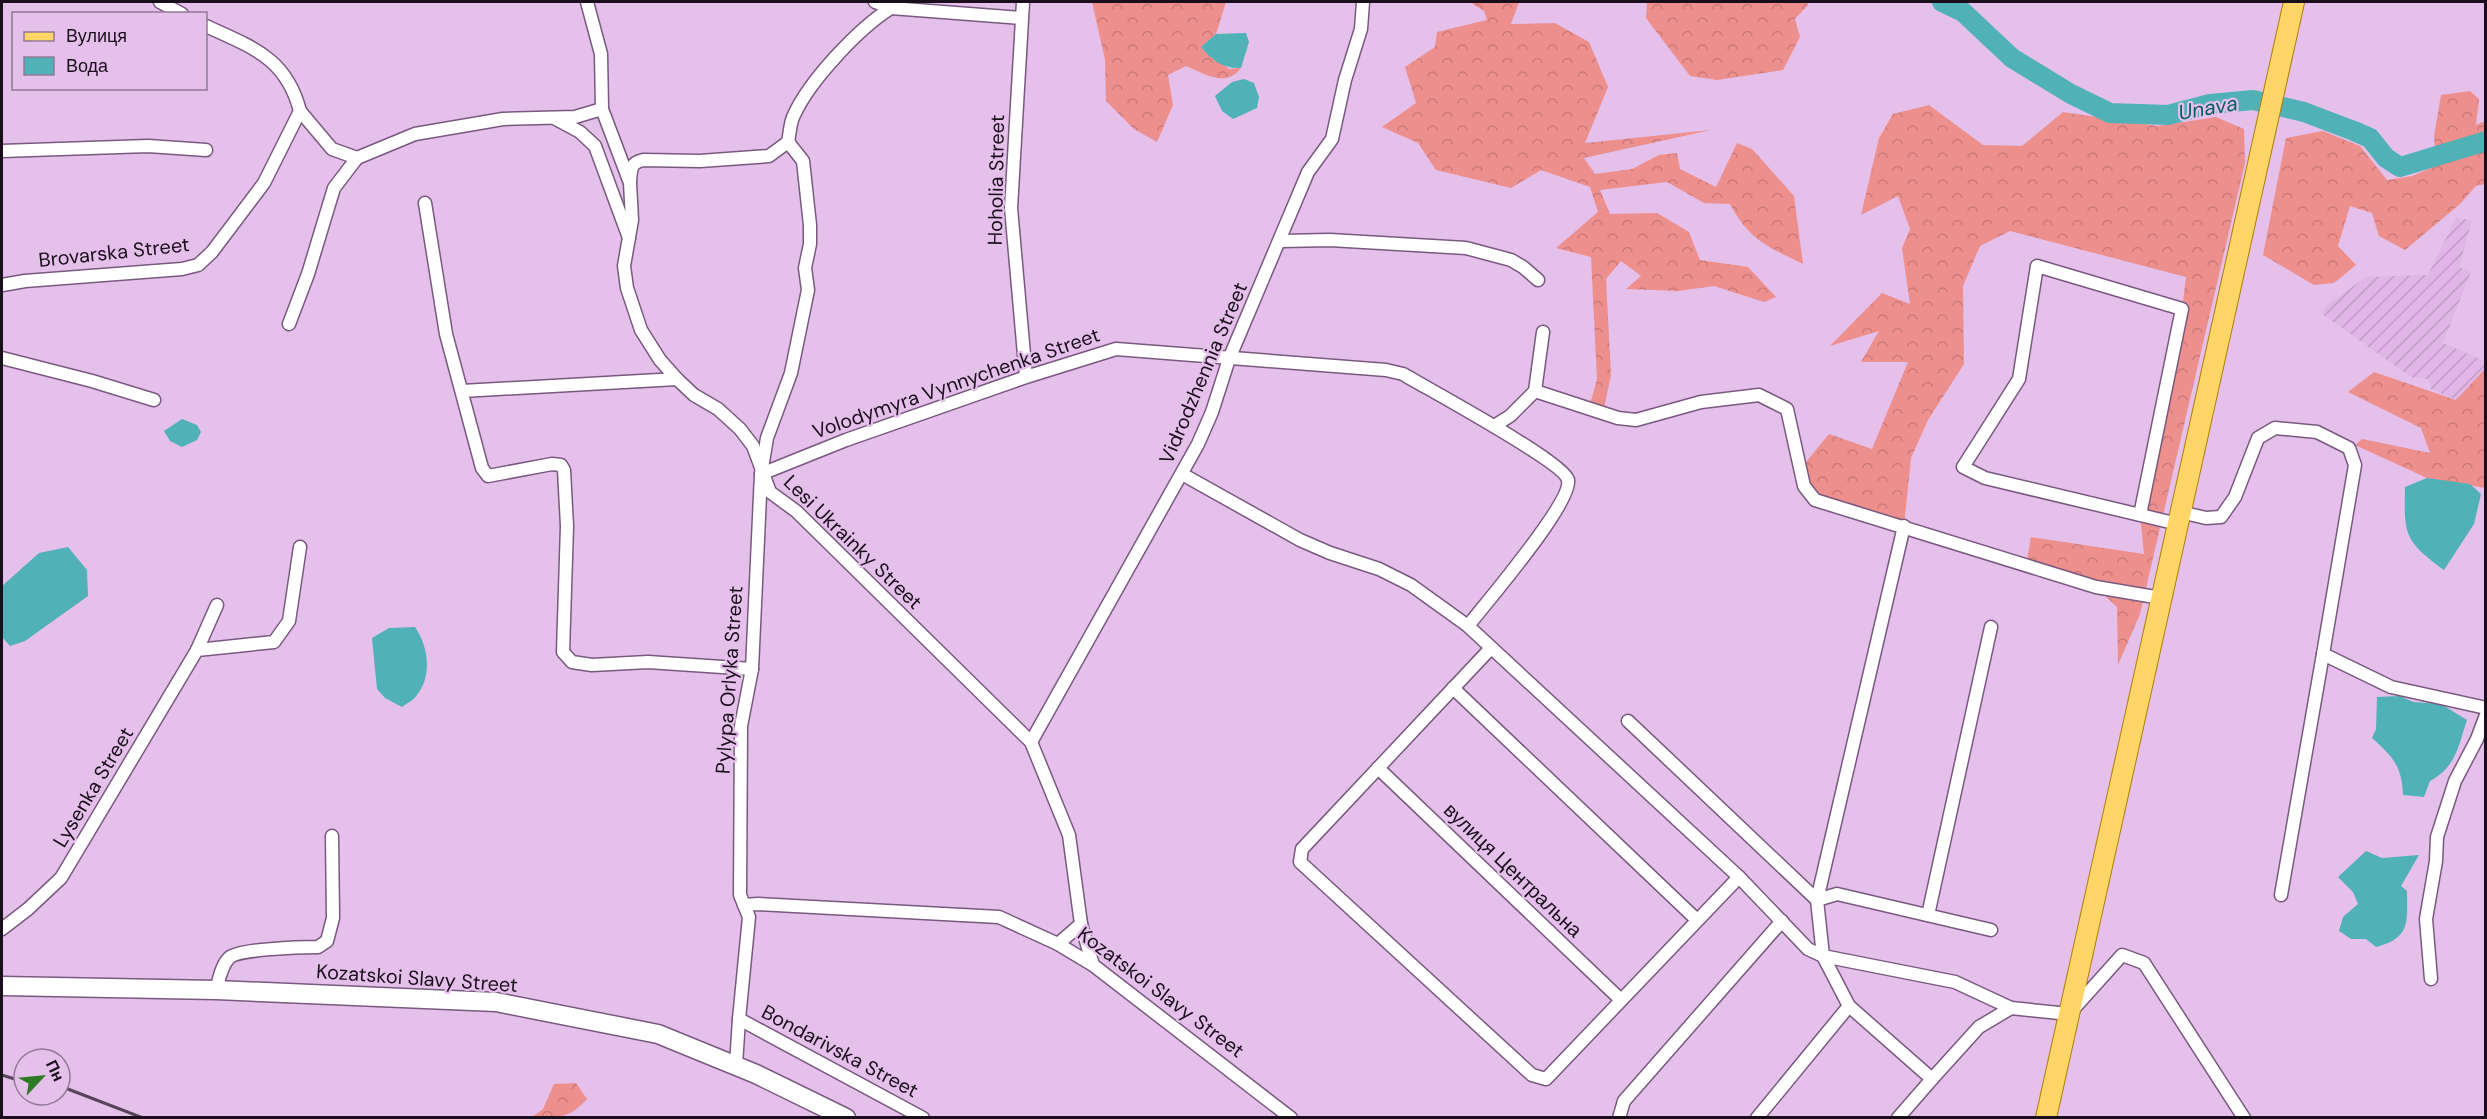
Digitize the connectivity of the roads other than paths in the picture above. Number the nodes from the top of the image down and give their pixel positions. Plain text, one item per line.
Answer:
1 (160, 2) edge
2 (587, 2) edge
3 (875, 2) edge
4 (1023, 2) edge
5 (1363, 2) edge
6 (928, 6) edge
7 (891, 8) junction
8 (2292, 11) edge
9 (178, 12) edge
10 (1021, 18) junction
11 (207, 26) edge
12 (602, 110) junction
13 (300, 111) junction
14 (553, 118) junction
15 (788, 142) junction
16 (206, 150) dead end
17 (2, 152) edge
18 (357, 158) junction
19 (630, 183) junction
20 (425, 203) dead end
21 (629, 238) junction
22 (1281, 241) junction
23 (1538, 280) dead end
24 (2, 285) edge
25 (289, 324) dead end
26 (1543, 332) dead end
27 (2, 358) edge
28 (1230, 358) junction
29 (1026, 377) junction
30 (677, 379) junction
31 (462, 391) junction
32 (1535, 391) junction
33 (153, 400) dead end
34 (1494, 426) junction
35 (761, 474) junction
36 (1182, 474) junction
37 (2140, 515) junction
38 (2179, 518) junction
39 (1904, 526) junction
40 (300, 547) dead end
41 (2161, 598) junction
42 (217, 604) dead end
43 (1468, 626) junction
44 (1991, 627) dead end
45 (1488, 645) junction
46 (197, 650) junction
47 (2323, 654) junction
48 (752, 669) junction
49 (1454, 688) junction
50 (2486, 708) edge
51 (2486, 716) edge
52 (1628, 721) dead end
53 (1031, 742) junction
54 (1378, 768) junction
55 (332, 836) dead end
56 (1739, 877) junction
57 (2281, 895) dead end
58 (1817, 900) junction
59 (744, 905) junction
60 (1928, 915) junction
61 (1698, 920) junction
62 (1782, 921) junction
63 (1081, 924) junction
64 (2, 929) edge
65 (1991, 930) dead end
66 (1058, 944) junction
67 (1823, 956) junction
68 (1093, 965) junction
69 (2431, 979) dead end
70 (2, 986) edge
71 (216, 990) junction
72 (1621, 1000) junction
73 (1849, 1006) junction
74 (2011, 1008) junction
75 (2069, 1014) junction
76 (739, 1019) junction
77 (736, 1065) junction
78 (1932, 1079) junction
79 (1286, 1116) edge
80 (846, 1118) edge
81 (922, 1118) edge
82 (1619, 1118) edge
83 (1757, 1118) edge
84 (1898, 1118) edge
85 (2046, 1118) edge
86 (2244, 1118) edge

1 - 9 street
2 - 12 street, Lesi Ukrainky Street
3 - 7 street
4 - 10 street, Hoholia Street
5 - 22 street, Vidrodzhennia Street
6 - 7 street
6 - 10 street
7 - 15 street
8 - 38 main road
10 - 29 street, Hoholia Street
11 - 13 street
12 - 14 street
12 - 19 street, Lesi Ukrainky Street
13 - 18 street
13 - 24 street, Brovarska Street
14 - 18 street
14 - 21 street
15 - 19 street
15 - 35 street
16 - 17 street
18 - 25 street
19 - 21 street, Lesi Ukrainky Street
20 - 31 street
21 - 30 street, Lesi Ukrainky Street
22 - 23 street
22 - 28 street, Vidrodzhennia Street
26 - 32 street
27 - 33 street
28 - 29 street, Volodymyra Vynnychenka Street
28 - 34 street, Volodymyra Vynnychenka Street
28 - 36 street, Vidrodzhennia Street
29 - 35 street, Volodymyra Vynnychenka Street
30 - 31 street
30 - 35 street, Lesi Ukrainky Street
31 - 48 street
32 - 34 street
32 - 39 street
34 - 43 street, Volodymyra Vynnychenka Street
35 - 48 street, Pylypa Orlyka Street
35 - 53 street, Lesi Ukrainky Street
36 - 43 street
36 - 53 street, Vidrodzhennia Street
37 - 37 street
37 - 38 street
38 - 41 main road
38 - 47 street
39 - 41 street
39 - 58 street
40 - 46 street
41 - 75 main road
42 - 46 street, Lysenka Street
43 - 45 street
44 - 60 street
45 - 49 street
45 - 56 street
46 - 64 street, Lysenka Street
47 - 50 street
47 - 57 street
48 - 59 street, Pylypa Orlyka Street
49 - 54 street
49 - 61 street
51 - 69 street
52 - 58 street
53 - 63 street, Lesi Ukrainky Street
54 - 72 street, вулиця Центральна
54 - 72 street
55 - 71 street
56 - 61 street
56 - 62 street
58 - 60 street
58 - 67 street
59 - 66 street, Kozatskoi Slavy Street
59 - 76 street, Pylypa Orlyka Street
60 - 65 street
61 - 72 street
62 - 67 street
62 - 82 street
63 - 66 street
63 - 68 street, Lesi Ukrainky Street
66 - 68 street, Kozatskoi Slavy Street
67 - 73 street
67 - 74 street
68 - 79 street, Kozatskoi Slavy Street
70 - 71 main road, Kozatskoi Slavy Street
71 - 77 main road, Kozatskoi Slavy Street
73 - 78 street
73 - 83 street
74 - 75 street
74 - 78 street
75 - 85 main road
75 - 86 street
76 - 77 street, Pylypa Orlyka Street
76 - 81 street, Bondarivska Street
77 - 80 main road, Kozatskoi Slavy Street
78 - 84 street

